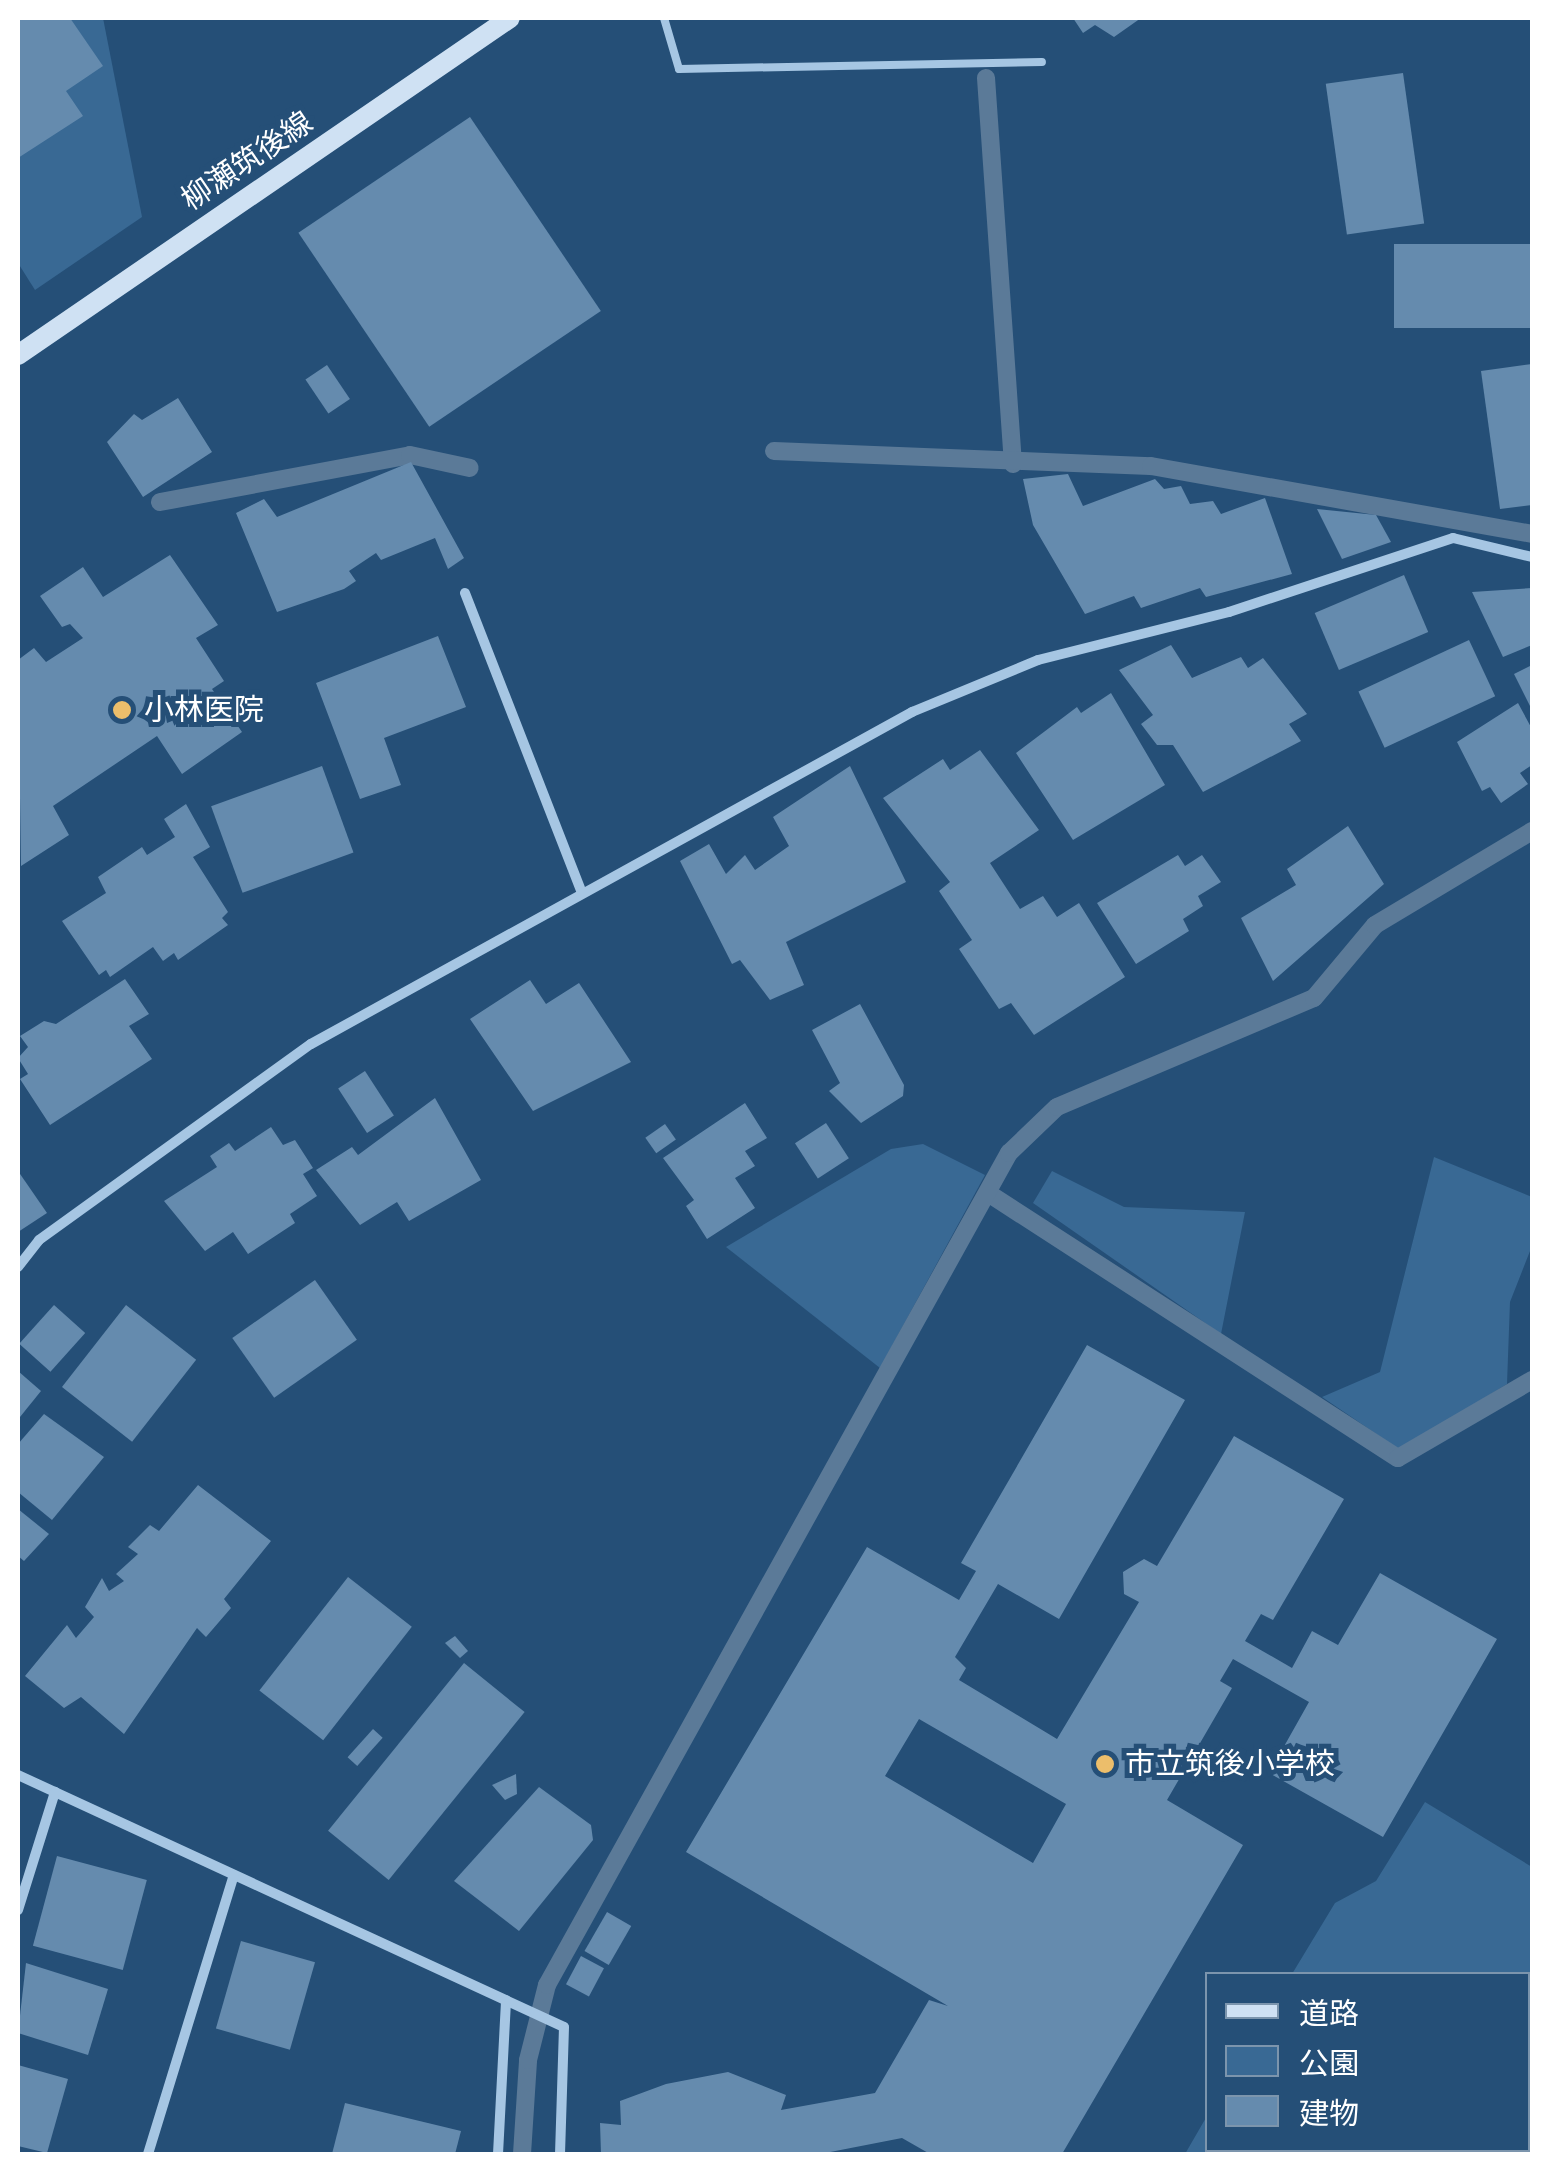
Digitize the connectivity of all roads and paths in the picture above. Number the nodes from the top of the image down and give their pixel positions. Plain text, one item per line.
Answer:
1 (510, 18) edge
2 (664, 18) edge
3 (1042, 62) dead end
4 (18, 355) edge
5 (1532, 557) edge
6 (466, 593) dead end
7 (582, 892) junction
8 (18, 1267) edge
9 (18, 1775) edge
10 (56, 1792) junction
11 (234, 1875) junction
12 (18, 1910) edge
13 (506, 2000) junction
14 (148, 2154) edge
15 (498, 2154) edge
16 (560, 2154) edge

1 - 4 main road, 柳瀬筑後線
2 - 3 lane
5 - 7 street
6 - 7 street
7 - 8 street
9 - 10 street
10 - 11 street
10 - 12 street
11 - 13 street
11 - 14 street
13 - 15 street
13 - 16 street

